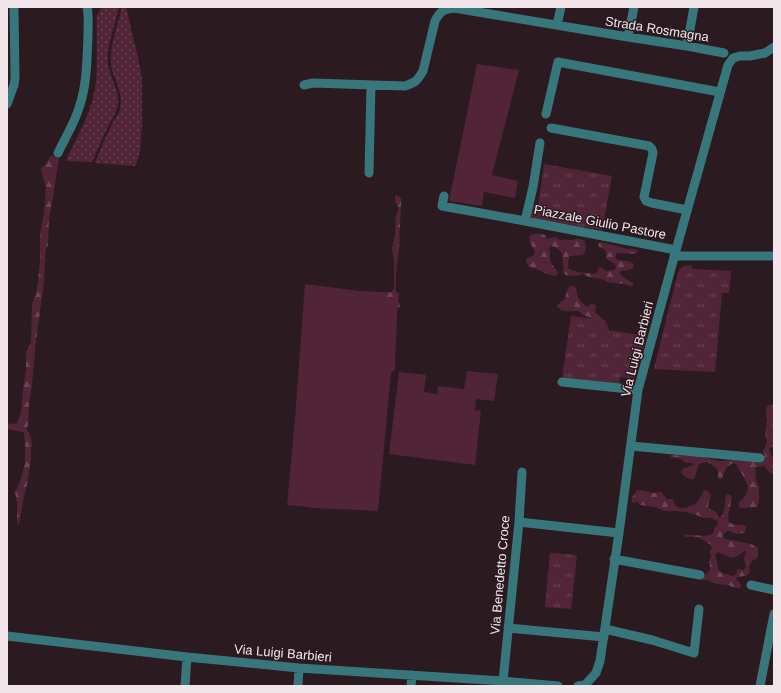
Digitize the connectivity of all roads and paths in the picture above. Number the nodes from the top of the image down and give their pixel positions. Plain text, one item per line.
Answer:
1 (14, 7) edge
2 (561, 7) edge
3 (634, 7) edge
4 (694, 7) edge
5 (481, 9) edge
6 (89, 10) edge
7 (557, 25) junction
8 (628, 37) junction
9 (687, 46) junction
10 (774, 47) edge
11 (724, 53) junction
12 (740, 56) junction
13 (728, 65) junction
14 (371, 85) junction
15 (304, 86) dead end
16 (720, 92) junction
17 (7, 104) edge
18 (546, 114) dead end
19 (551, 128) dead end
20 (540, 143) dead end
21 (58, 153) dead end
22 (369, 172) dead end
23 (444, 196) dead end
24 (687, 210) junction
25 (525, 221) junction
26 (675, 253) junction
27 (774, 256) edge
28 (562, 382) dead end
29 (638, 390) junction
30 (630, 446) junction
31 (760, 458) dead end
32 (522, 472) dead end
33 (518, 522) junction
34 (619, 533) junction
35 (614, 559) junction
36 (700, 575) dead end
37 (751, 585) dead end
38 (774, 590) edge
39 (699, 609) dead end
40 (774, 614) edge
41 (508, 628) junction
42 (604, 633) junction
43 (7, 636) edge
44 (187, 657) junction
45 (299, 668) junction
46 (412, 675) junction
47 (504, 681) junction
48 (185, 686) edge
49 (298, 686) edge
50 (411, 686) edge
51 (558, 686) edge
52 (584, 686) edge
53 (760, 686) edge

1 - 17 street
2 - 7 street
3 - 8 street
4 - 9 street
5 - 7 street, Strada Rosmagna
5 - 14 street, Strada Rosmagna
6 - 21 street
7 - 8 street, Strada Rosmagna
8 - 9 street, Strada Rosmagna
9 - 11 street, Strada Rosmagna
10 - 12 street
11 - 12 street, Strada Rosmagna
11 - 13 street, Strada Rosmagna
12 - 13 street
13 - 16 street, Via Luigi Barbieri
14 - 15 street, Strada Rosmagna
14 - 22 street
16 - 18 street
16 - 24 street, Via Luigi Barbieri
19 - 24 street
20 - 25 street, Piazzale Giulio Pastore
23 - 25 street
24 - 26 street, Via Luigi Barbieri
25 - 26 street, Piazzale Giulio Pastore
26 - 27 street, Piazzale Giulio Pastore
26 - 29 street, Via Luigi Barbieri
28 - 29 street
29 - 30 street, Via Luigi Barbieri
30 - 31 street
30 - 34 street, Via Luigi Barbieri
32 - 33 street, Via Benedetto Croce
33 - 34 street
33 - 41 street, Via Benedetto Croce
34 - 35 street, Via Luigi Barbieri
35 - 36 street
35 - 42 street, Via Luigi Barbieri
37 - 38 street
39 - 42 street
40 - 53 street
41 - 42 street
41 - 47 street, Via Benedetto Croce
42 - 52 street, Via Luigi Barbieri
43 - 44 street, Via Luigi Barbieri
44 - 45 street, Via Luigi Barbieri
44 - 48 street
45 - 46 street, Via Luigi Barbieri
45 - 49 street
46 - 47 street, Via Luigi Barbieri
46 - 50 street
47 - 51 street, Via Luigi Barbieri

